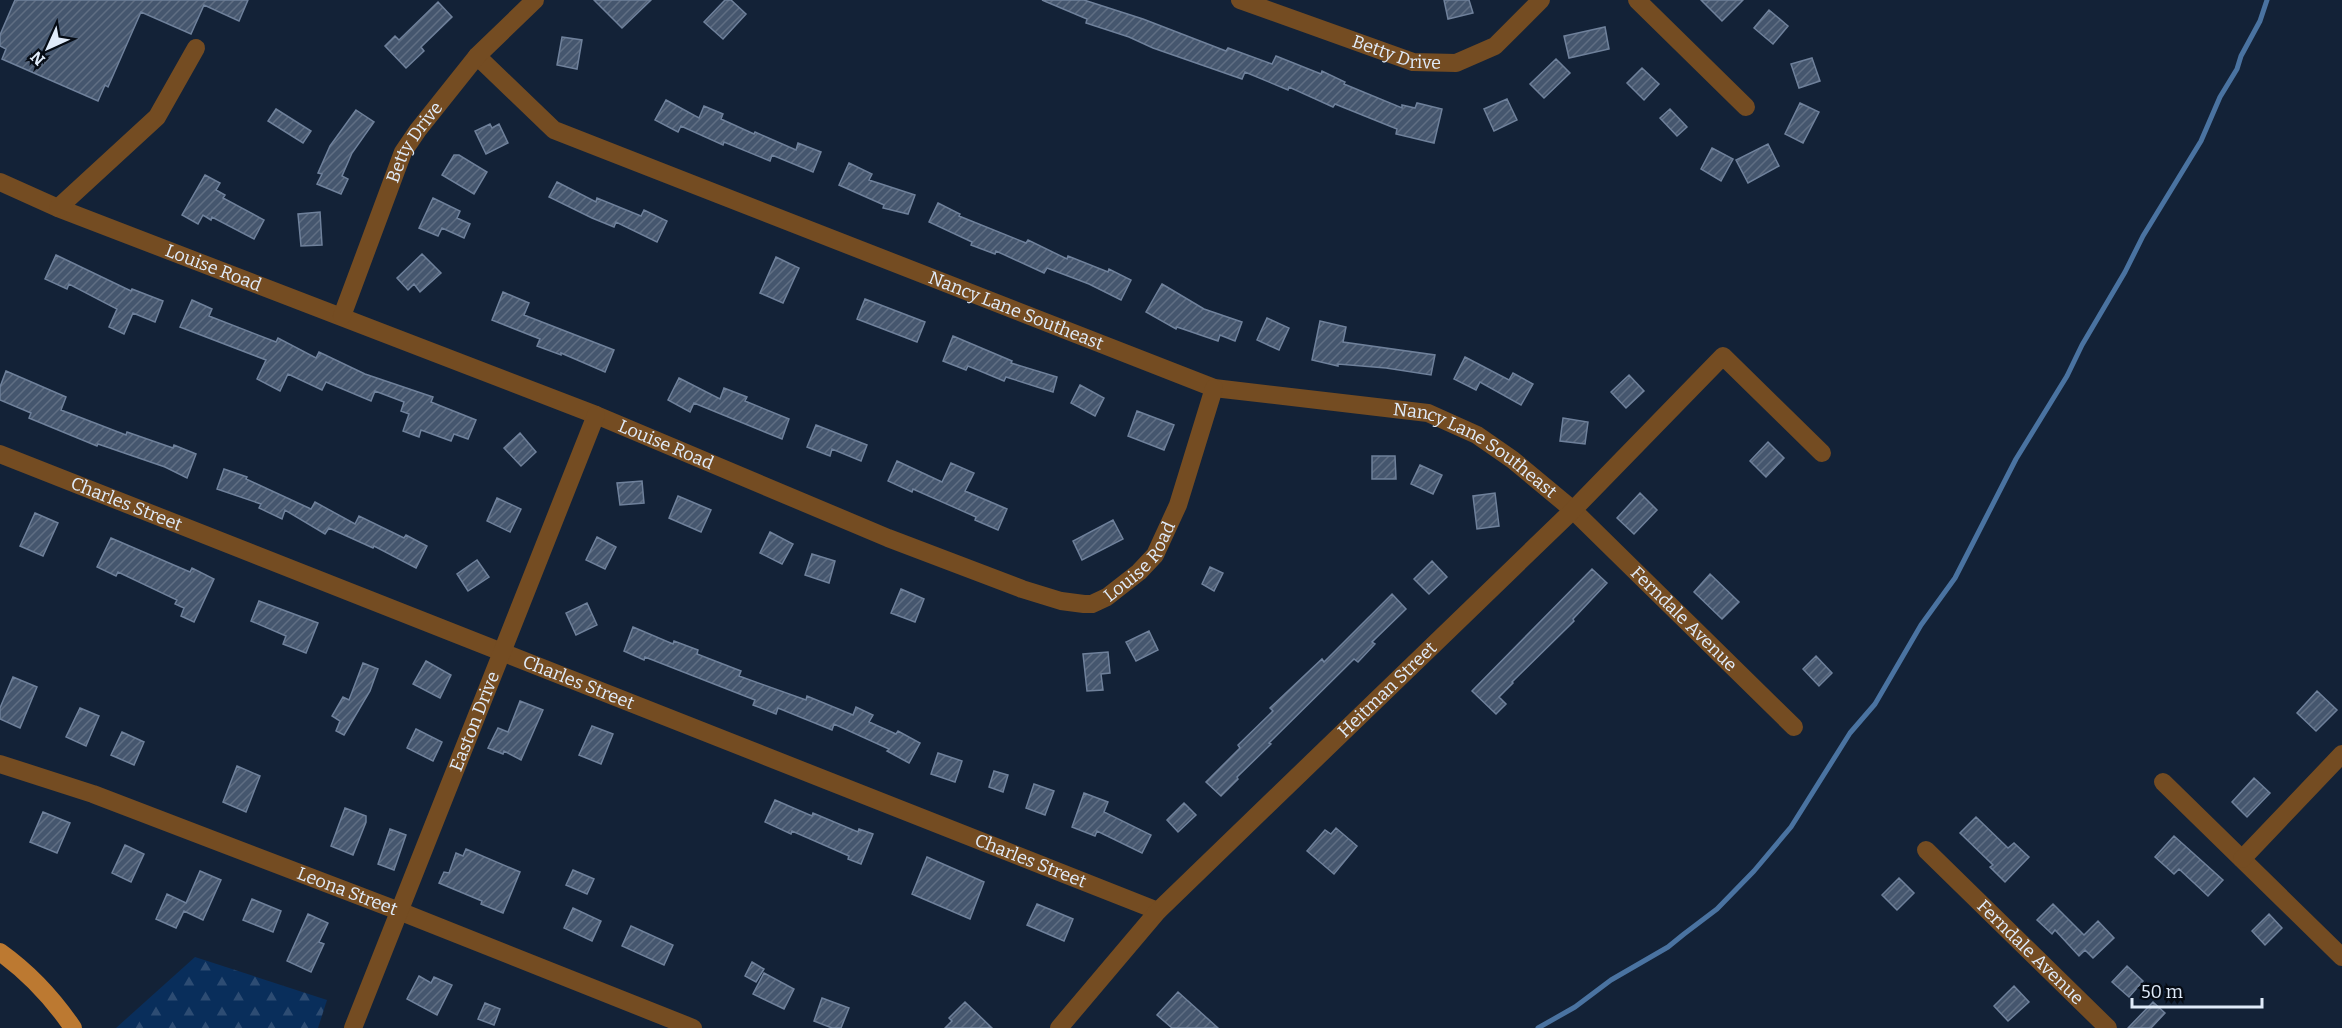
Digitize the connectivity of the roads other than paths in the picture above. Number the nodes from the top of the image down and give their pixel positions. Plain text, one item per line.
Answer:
1 (535, 0) edge
2 (1240, 0) edge
3 (1541, 0) edge
4 (1636, 0) edge
5 (196, 48) dead end
6 (477, 56) junction
7 (1746, 106) dead end
8 (0, 182) edge
9 (58, 208) junction
10 (342, 316) junction
11 (1214, 388) junction
12 (596, 414) junction
13 (1822, 453) dead end
14 (0, 454) edge
15 (1573, 510) junction
16 (502, 651) junction
17 (1794, 727) dead end
18 (2342, 754) edge
19 (0, 764) edge
20 (2163, 782) dead end
21 (1926, 850) dead end
22 (2242, 859) junction
23 (399, 911) junction
24 (1158, 911) junction
25 (0, 952) edge
26 (2342, 957) edge
27 (1066, 1025) edge
28 (73, 1028) edge
29 (353, 1028) edge
30 (693, 1028) edge
31 (2108, 1028) edge

1 - 6 street, Betty Drive
2 - 3 street, Betty Drive
4 - 7 street
5 - 9 street
6 - 10 street, Betty Drive
6 - 11 street, Nancy Lane Southeast
8 - 9 street, Louise Road
9 - 10 street, Louise Road
10 - 12 street, Louise Road
11 - 12 street, Louise Road
11 - 15 street, Nancy Lane Southeast
12 - 16 street, Easton Drive
13 - 15 street, Heitman Street
14 - 16 street, Charles Street
15 - 17 street, Ferndale Avenue
15 - 24 street, Heitman Street
16 - 23 street, Easton Drive
16 - 24 street, Charles Street
18 - 22 street
19 - 23 street, Leona Street
20 - 22 street
21 - 31 street, Ferndale Avenue
22 - 26 street
23 - 29 street, Easton Drive
23 - 30 street, Leona Street
24 - 27 street, Heitman Street
25 - 28 main road

